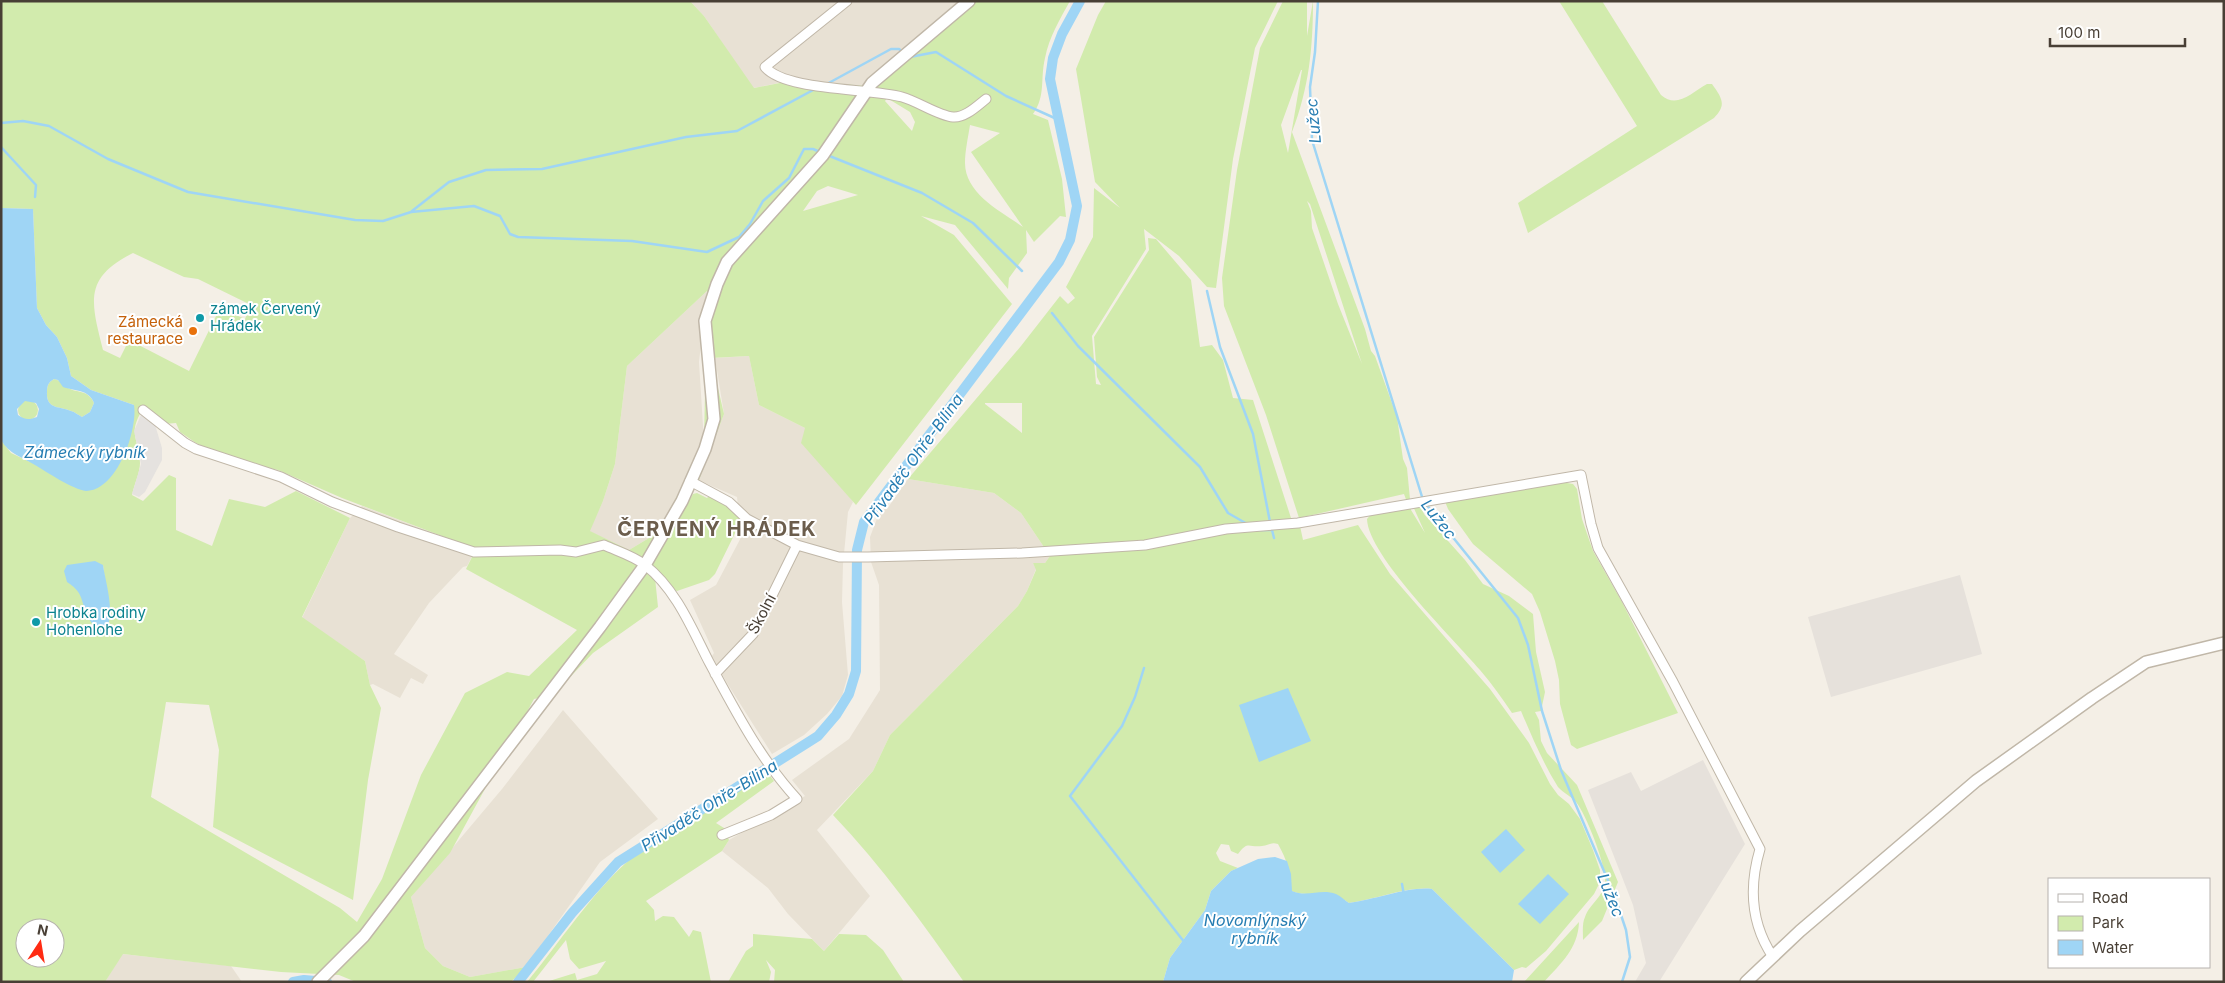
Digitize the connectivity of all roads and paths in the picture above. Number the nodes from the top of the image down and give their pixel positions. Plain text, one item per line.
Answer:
1 (847, 1) edge
2 (969, 1) edge
3 (866, 90) junction
4 (986, 99) dead end
5 (143, 410) dead end
6 (690, 481) junction
7 (796, 545) junction
8 (645, 565) junction
9 (2224, 644) edge
10 (715, 674) junction
11 (722, 835) dead end
12 (1773, 957) junction
13 (318, 982) edge
14 (1746, 982) edge

1 - 3 street
2 - 3 street
3 - 4 street
3 - 6 street
5 - 8 street
6 - 7 street
6 - 8 street
7 - 10 street, Školní
7 - 12 street
8 - 10 street
8 - 13 street
9 - 12 street
10 - 11 street
12 - 14 street

